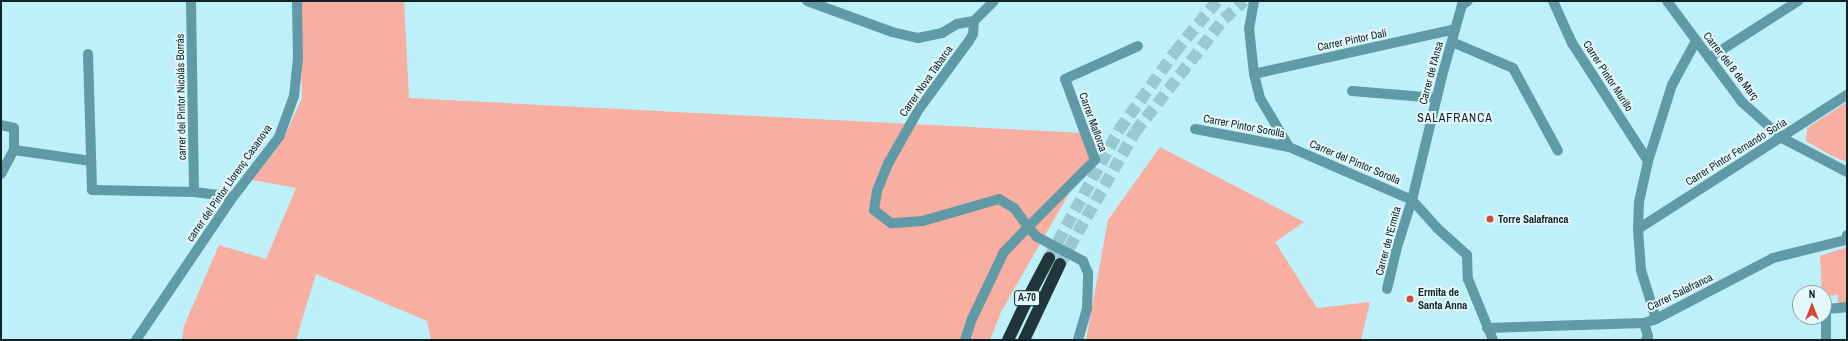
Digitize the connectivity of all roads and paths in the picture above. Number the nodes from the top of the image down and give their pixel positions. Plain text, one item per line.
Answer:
1 (191, 1) edge
2 (297, 1) edge
3 (807, 1) edge
4 (994, 1) edge
5 (1254, 1) edge
6 (1468, 1) edge
7 (1553, 1) edge
8 (1667, 1) edge
9 (1798, 1) edge
10 (974, 21) junction
11 (1455, 30) junction
12 (1696, 41) junction
13 (1452, 42) junction
14 (1138, 46) dead end
15 (88, 54) dead end
16 (1708, 58) junction
17 (1254, 74) junction
18 (1352, 91) dead end
19 (1847, 95) edge
20 (1437, 98) junction
21 (1, 125) edge
22 (1195, 129) dead end
23 (1782, 138) junction
24 (1289, 147) junction
25 (14, 150) junction
26 (1558, 151) dead end
27 (91, 161) junction
28 (1648, 161) junction
29 (1847, 172) edge
30 (1, 174) edge
31 (194, 192) junction
32 (232, 197) junction
33 (1412, 200) junction
34 (1028, 227) junction
35 (1638, 229) junction
36 (1847, 235) edge
37 (1387, 289) dead end
38 (1847, 307) edge
39 (1656, 319) junction
40 (1644, 323) junction
41 (1487, 328) junction
42 (136, 340) edge
43 (965, 340) edge
44 (1008, 340) edge
45 (1024, 340) edge
46 (1078, 340) edge
47 (1493, 340) edge
48 (1646, 340) edge
49 (1826, 340) edge

1 - 31 street, carrer del Pintor Nicolás Borrás
2 - 32 street, carrer del Pintor Llorenç Casanova
3 - 10 street
4 - 10 street
5 - 17 street
6 - 11 street, Carrer de l'Ansa
7 - 28 street, Carrer Pintor Murillo
8 - 12 street, Carrer del 8 de Març
9 - 16 street
10 - 34 street, Carrer Nova Tabarca
11 - 13 street, Carrer de l'Ansa
11 - 17 street, Carrer Pintor Dalí
12 - 16 street, Carrer del 8 de Març
12 - 28 street
13 - 20 street, Carrer de l'Ansa
13 - 26 street
14 - 34 street, Carrer Mallorca
15 - 27 street
16 - 23 street, Carrer del 8 de Març
17 - 24 street
18 - 20 street
19 - 23 street, Carrer Pintor Fernando Soria
20 - 33 street, Carrer de l'Ansa
21 - 25 street
22 - 24 street, Carrer Pintor Sorolla
23 - 29 street, Carrer del 8 de Març
23 - 35 street, Carrer Pintor Fernando Soria
24 - 33 street, Carrer del Pintor Sorolla
25 - 27 street
25 - 30 street
27 - 31 street
28 - 35 street
31 - 32 street
32 - 42 street, carrer del Pintor Llorenç Casanova
33 - 37 street, Carrer de l'Ermita
33 - 41 street
34 - 43 street
34 - 46 street
35 - 39 street
36 - 39 street, Carrer Salafranca
38 - 49 street
39 - 40 street, Carrer Salafranca
40 - 41 street, Carrer Salafranca
40 - 48 street
41 - 47 street
44 - 45 highway, A-70

